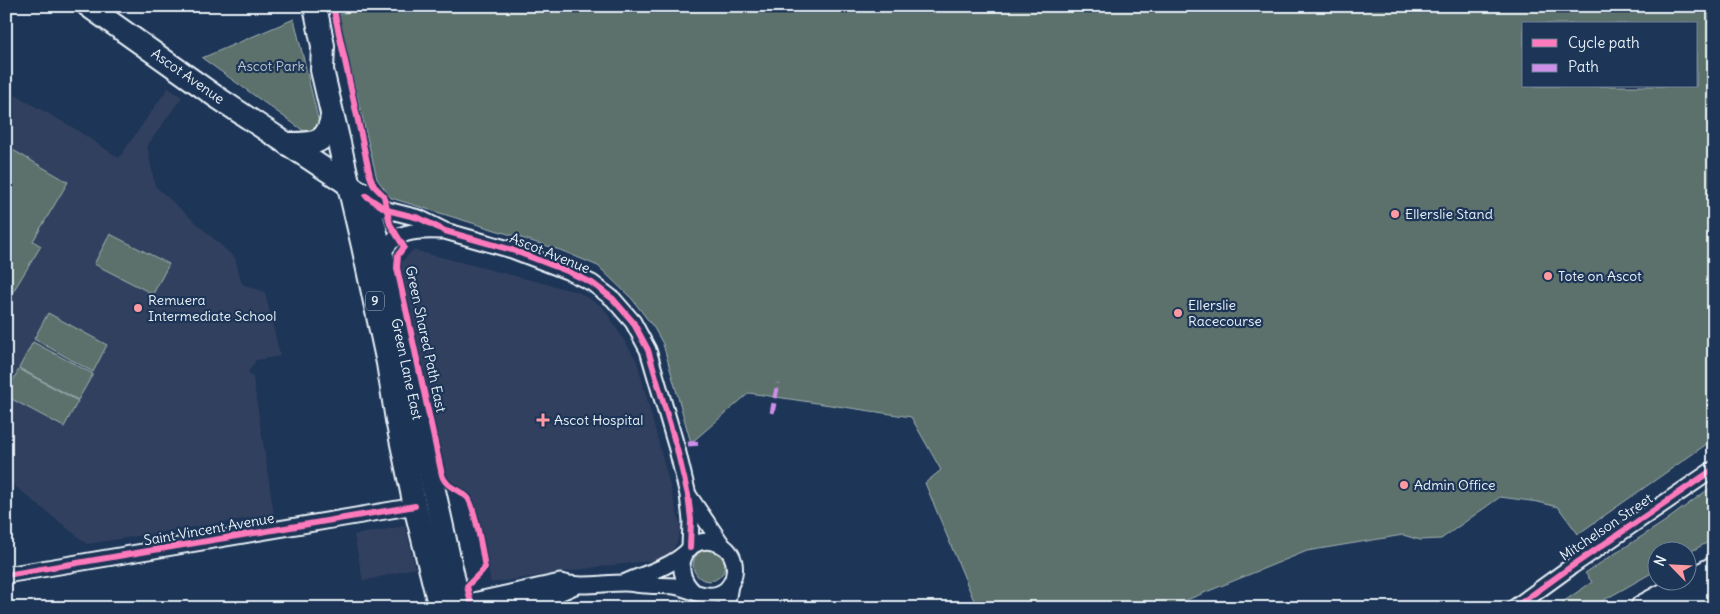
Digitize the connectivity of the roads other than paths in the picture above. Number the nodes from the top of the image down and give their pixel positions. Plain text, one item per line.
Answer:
1 (88, 6) edge
2 (315, 6) edge
3 (323, 46) junction
4 (332, 116) junction
5 (288, 144) junction
6 (348, 183) junction
7 (366, 196) junction
8 (445, 231) junction
9 (382, 256) junction
10 (1714, 469) edge
11 (688, 495) junction
12 (415, 506) junction
13 (723, 546) junction
14 (688, 551) junction
15 (1714, 570) edge
16 (6, 575) edge
17 (625, 583) junction
18 (730, 585) junction
19 (576, 586) junction
20 (696, 593) junction
21 (1714, 595) edge
22 (513, 606) edge
23 (451, 607) edge
24 (711, 608) edge
25 (726, 608) edge
26 (1514, 608) edge
27 (1644, 608) edge
28 (1691, 608) edge

1 - 5 main road, Ascot Avenue
2 - 3 main road, Green Lane East / 9
3 - 4 main road, Green Lane East / 9
3 - 7 main road, Green Lane East / 9
4 - 5 main road
4 - 6 main road, Green Lane East / 9
5 - 6 main road, Ascot Avenue
6 - 7 main road, Ascot Avenue
6 - 12 main road, Green Lane East / 9
7 - 8 street, Ascot Avenue
7 - 9 main road, Green Lane East / 9
8 - 9 street, Ascot Avenue
8 - 11 street, Ascot Avenue
9 - 23 main road, Green Lane East / 9
10 - 26 street, Mitchelson Street
11 - 13 street, Ascot Avenue
11 - 14 street, Ascot Avenue
12 - 16 street, Saint Vincent Avenue
12 - 23 main road, Green Lane East / 9
13 - 14 street
13 - 18 street
14 - 17 street
14 - 20 street
15 - 27 highway
17 - 19 street
17 - 20 street
18 - 20 street
18 - 25 street
19 - 22 street
19 - 23 street
20 - 24 street
21 - 28 highway

